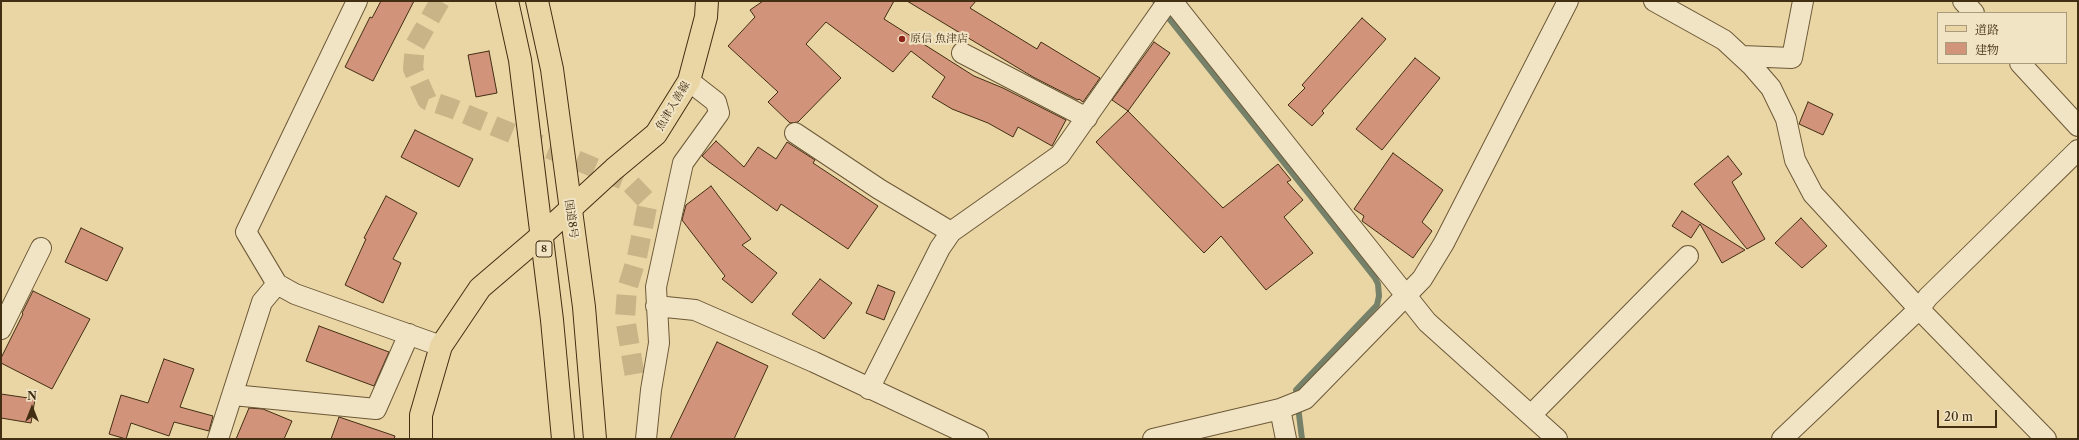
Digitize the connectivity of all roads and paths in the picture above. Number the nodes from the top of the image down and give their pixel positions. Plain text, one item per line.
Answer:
1 (357, 1) edge
2 (507, 1) edge
3 (537, 1) edge
4 (707, 1) edge
5 (1168, 1) edge
6 (1172, 1) edge
7 (1568, 1) edge
8 (1654, 1) edge
9 (1802, 1) edge
10 (1963, 1) edge
11 (1973, 12) edge
12 (962, 53) dead end
13 (1742, 56) junction
14 (2021, 64) edge
15 (689, 81) junction
16 (1087, 118) junction
17 (2078, 126) edge
18 (795, 133) dead end
19 (2078, 150) edge
20 (570, 210) junction
21 (951, 232) junction
22 (542, 235) junction
23 (41, 248) dead end
24 (1688, 256) dead end
25 (277, 284) junction
26 (1404, 295) junction
27 (656, 306) junction
28 (1919, 309) junction
29 (1, 329) edge
30 (409, 334) junction
31 (441, 346) junction
32 (869, 389) junction
33 (234, 395) junction
34 (1280, 409) junction
35 (1531, 415) junction
36 (218, 439) edge
37 (421, 439) edge
38 (563, 439) edge
39 (595, 439) edge
40 (646, 439) edge
41 (978, 439) edge
42 (1152, 439) edge
43 (1286, 439) edge
44 (1557, 439) edge
45 (1782, 439) edge
46 (2046, 439) edge

1 - 25 street
2 - 22 main road, 8
3 - 20 main road, 国道8号
4 - 15 main road, 魚津入善線
5 - 16 street
6 - 26 street
7 - 26 street
8 - 13 street
9 - 13 street
10 - 11 street
12 - 16 street
13 - 28 street
14 - 17 street
15 - 20 main road, 魚津入善線
15 - 27 street
16 - 21 street
18 - 21 street
19 - 28 street
20 - 22 main road, 魚津入善線
20 - 39 main road, 国道8号
21 - 32 street
22 - 31 main road, 魚津入善線
22 - 38 main road, 8
23 - 29 street
24 - 35 street
25 - 30 street
25 - 33 street
26 - 34 street
26 - 35 street
27 - 32 street
27 - 40 street
28 - 45 street
28 - 46 street
30 - 31 street
30 - 33 street
31 - 37 main road, 魚津入善線
32 - 41 street
33 - 36 street
34 - 42 street
34 - 43 street
35 - 44 street

